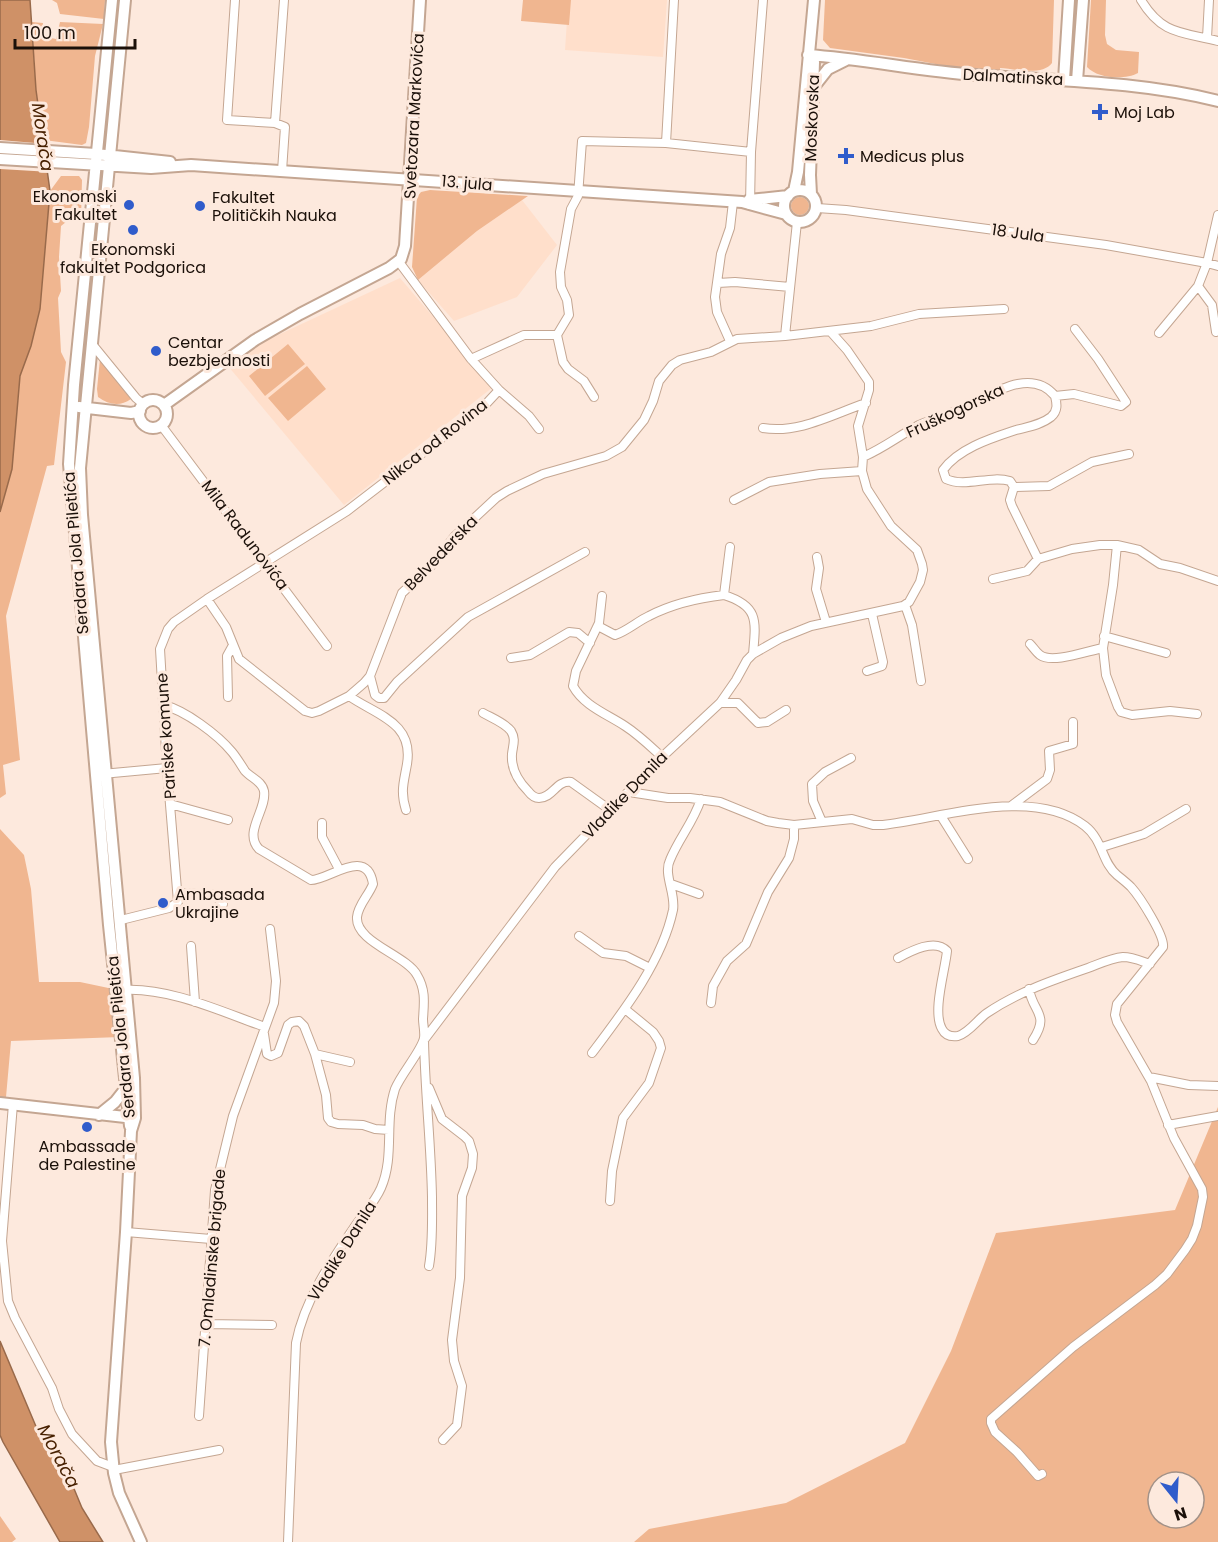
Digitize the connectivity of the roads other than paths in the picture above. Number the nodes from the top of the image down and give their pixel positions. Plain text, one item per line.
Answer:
1 (112, 0) edge
2 (124, 0) edge
3 (235, 0) edge
4 (284, 0) edge
5 (420, 0) edge
6 (674, 0) edge
7 (763, 0) edge
8 (814, 0) edge
9 (1069, 0) edge
10 (1083, 0) edge
11 (1209, 0) edge
12 (1143, 2) edge
13 (1206, 38) junction
14 (1218, 40) edge
15 (811, 55) junction
16 (851, 58) junction
17 (1064, 80) junction
18 (1077, 81) junction
19 (813, 88) junction
20 (1218, 101) edge
21 (275, 123) junction
22 (666, 143) junction
23 (0, 148) edge
24 (752, 152) junction
25 (75, 158) junction
26 (0, 159) edge
27 (96, 159) junction
28 (109, 160) junction
29 (282, 171) junction
30 (410, 178) junction
31 (578, 192) junction
32 (791, 194) junction
33 (811, 194) junction
34 (744, 202) junction
35 (817, 208) junction
36 (786, 214) junction
37 (1218, 215) edge
38 (797, 222) junction
39 (399, 262) junction
40 (1207, 263) junction
41 (1218, 266) edge
42 (718, 283) junction
43 (1198, 286) junction
44 (790, 287) junction
45 (1004, 309) dead end
46 (1075, 329) dead end
47 (830, 331) junction
48 (1216, 332) dead end
49 (1159, 333) dead end
50 (557, 335) junction
51 (785, 336) junction
52 (730, 341) junction
53 (92, 344) junction
54 (471, 359) junction
55 (499, 390) junction
56 (1055, 396) junction
57 (594, 397) dead end
58 (866, 403) junction
59 (164, 405) junction
60 (73, 407) junction
61 (142, 407) junction
62 (86, 408) junction
63 (161, 425) junction
64 (763, 428) dead end
65 (539, 429) dead end
66 (1129, 454) dead end
67 (863, 457) junction
68 (862, 471) junction
69 (1014, 487) junction
70 (734, 500) dead end
71 (1117, 545) junction
72 (730, 547) dead end
73 (585, 552) dead end
74 (817, 557) dead end
75 (1038, 559) junction
76 (266, 562) junction
77 (993, 579) dead end
78 (1218, 581) edge
79 (724, 595) junction
80 (602, 596) dead end
81 (207, 599) junction
82 (905, 605) junction
83 (872, 614) junction
84 (826, 622) junction
85 (598, 626) junction
86 (1104, 636) junction
87 (590, 643) junction
88 (1030, 644) dead end
89 (327, 646) dead end
90 (232, 647) junction
91 (1102, 648) junction
92 (1166, 653) dead end
93 (753, 654) junction
94 (511, 658) dead end
95 (867, 671) dead end
96 (370, 676) junction
97 (921, 681) dead end
98 (349, 696) junction
99 (228, 697) dead end
100 (720, 703) junction
101 (163, 705) junction
102 (786, 710) dead end
103 (483, 713) dead end
104 (1197, 714) dead end
105 (1073, 722) dead end
106 (662, 757) junction
107 (851, 758) dead end
108 (167, 768) junction
109 (101, 774) junction
110 (628, 792) junction
111 (701, 799) junction
112 (170, 804) junction
113 (1011, 806) junction
114 (1186, 809) dead end
115 (406, 810) dead end
116 (610, 810) junction
117 (941, 816) junction
118 (228, 820) dead end
119 (822, 822) junction
120 (322, 823) dead end
121 (794, 825) junction
122 (1102, 847) junction
123 (968, 859) dead end
124 (339, 869) junction
125 (671, 884) junction
126 (178, 893) junction
127 (699, 894) dead end
128 (224, 904) dead end
129 (121, 921) junction
130 (270, 929) dead end
131 (579, 936) dead end
132 (190, 946) dead end
133 (898, 958) dead end
134 (1150, 964) junction
135 (650, 968) junction
136 (1029, 989) junction
137 (121, 990) junction
138 (195, 1002) junction
139 (711, 1003) dead end
140 (625, 1009) junction
141 (264, 1030) junction
142 (424, 1040) junction
143 (1033, 1040) dead end
144 (592, 1053) dead end
145 (315, 1054) junction
146 (350, 1062) dead end
147 (424, 1076) junction
148 (1149, 1077) junction
149 (1218, 1086) edge
150 (126, 1088) junction
151 (6, 1104) edge
152 (99, 1114) junction
153 (1218, 1116) edge
154 (131, 1118) junction
155 (1168, 1125) junction
156 (389, 1130) junction
157 (610, 1202) dead end
158 (126, 1232) junction
159 (211, 1239) junction
160 (429, 1266) dead end
161 (205, 1324) junction
162 (272, 1325) dead end
163 (199, 1416) dead end
164 (443, 1440) dead end
165 (219, 1450) dead end
166 (113, 1468) junction
167 (1042, 1474) dead end
168 (141, 1542) edge
169 (288, 1542) edge

1 - 27 main road, Serdara Jola Piletića
2 - 28 main road, Serdara Jola Piletića
3 - 21 street
4 - 21 street
5 - 30 main road, Svetozara Markovića
6 - 22 street
7 - 24 street
8 - 15 main road, Moskovska
9 - 17 main road
10 - 18 main road
11 - 13 street
12 - 13 street
13 - 14 street
15 - 16 main road, Dalmatinska
15 - 19 main road, Moskovska
15 - 32 main road, Moskovska
16 - 17 main road, Dalmatinska
16 - 19 main road
17 - 18 main road, Dalmatinska
18 - 20 main road, Dalmatinska
19 - 33 main road, Moskovska
21 - 29 street
22 - 24 street
22 - 31 street
23 - 25 main road
24 - 34 street
25 - 26 main road
25 - 27 main road, 13. jula
27 - 28 main road, 13. jula
27 - 60 main road, Serdara Jola Piletića
28 - 29 main road, 13. jula
28 - 53 main road, Serdara Jola Piletića
29 - 30 main road, 13. jula
30 - 31 main road, 13. jula
30 - 39 main road, Svetozara Markovića
31 - 34 main road, 13. jula
31 - 50 street
32 - 33 main road
32 - 34 main road
32 - 36 main road
33 - 35 main road
34 - 36 main road
34 - 42 street
35 - 38 main road
35 - 40 street, 18 Jula
36 - 38 main road
37 - 40 street
38 - 44 street
39 - 54 street, Nikca od Rovina
39 - 59 main road
40 - 41 street, 18 Jula
40 - 43 street
42 - 44 street
42 - 52 street
43 - 48 street
43 - 49 street
44 - 51 street
45 - 47 street
46 - 56 street
47 - 51 street
47 - 58 street
50 - 54 street
50 - 57 street
51 - 52 street
52 - 96 street, Belvederska
53 - 61 street
53 - 62 main road, Serdara Jola Piletića
54 - 55 street, Nikca od Rovina
55 - 65 street
55 - 76 street, Nikca od Rovina
56 - 67 street, Fruškogorska
56 - 69 street
58 - 64 street
58 - 67 street
59 - 61 main road
59 - 63 main road
60 - 62 main road
60 - 109 main road, Serdara Jola Piletića
61 - 62 main road
61 - 63 main road
62 - 109 main road, Serdara Jola Piletića
63 - 76 street, Mila Radunovića
66 - 69 street
67 - 68 street
68 - 70 street
68 - 82 street
69 - 75 street
71 - 75 street
71 - 78 street
71 - 86 street
72 - 79 street
73 - 96 street
74 - 84 street
75 - 77 street
76 - 81 street, Pariske komune
76 - 89 street, Mila Radunovića
79 - 85 street
79 - 93 street
80 - 85 street
81 - 90 street, Belvederska
81 - 101 street, Pariske komune
82 - 83 street
82 - 97 street
83 - 84 street
83 - 95 street
84 - 93 street
85 - 87 street
86 - 91 street
86 - 92 street
87 - 94 street
87 - 106 street
88 - 91 street
90 - 98 street, Belvederska
90 - 99 street
91 - 104 street
93 - 100 street, Vladike Danila
96 - 98 street, Belvederska
98 - 115 street
100 - 102 street
100 - 106 street, Vladike Danila
101 - 108 street, Pariske komune
101 - 124 street
103 - 116 street
105 - 113 street
106 - 110 street, Vladike Danila
107 - 119 street
108 - 109 street
108 - 112 street, Pariske komune
109 - 129 main road, Serdara Jola Piletića
109 - 137 main road, Serdara Jola Piletića
110 - 111 street
110 - 116 street, Vladike Danila
111 - 121 street
111 - 125 street
112 - 118 street
112 - 126 street, Pariske komune
113 - 117 street
113 - 122 street
114 - 122 street
116 - 142 street, Vladike Danila
117 - 119 street
117 - 123 street
119 - 121 street
120 - 124 street
121 - 139 street
122 - 134 street
124 - 142 street
125 - 127 street
125 - 135 street
126 - 128 street
126 - 129 street
129 - 137 main road, Serdara Jola Piletića
130 - 141 street, 7. Omladinske brigade
131 - 135 street
132 - 138 street
133 - 136 street
134 - 136 street
134 - 148 street
135 - 140 street
136 - 143 street
137 - 138 street
137 - 150 main road, Serdara Jola Piletića
137 - 154 main road, Serdara Jola Piletića
138 - 141 street
140 - 144 street
140 - 157 street
141 - 145 street
141 - 159 street, 7. Omladinske brigade
142 - 147 street
142 - 156 street, Vladike Danila
145 - 146 street
145 - 156 street
147 - 160 street
147 - 164 street
148 - 149 street
148 - 155 street
150 - 152 main road
150 - 154 main road, Serdara Jola Piletića
151 - 152 main road
151 - 166 street
152 - 154 main road
153 - 155 street
154 - 158 main road, Serdara Jola Piletića
155 - 167 street
156 - 169 street, Vladike Danila
158 - 159 street
158 - 166 main road, Serdara Jola Piletića
159 - 161 street, 7. Omladinske brigade
161 - 162 street
161 - 163 street, 7. Omladinske brigade
165 - 166 street
166 - 168 main road, Serdara Jola Piletića

